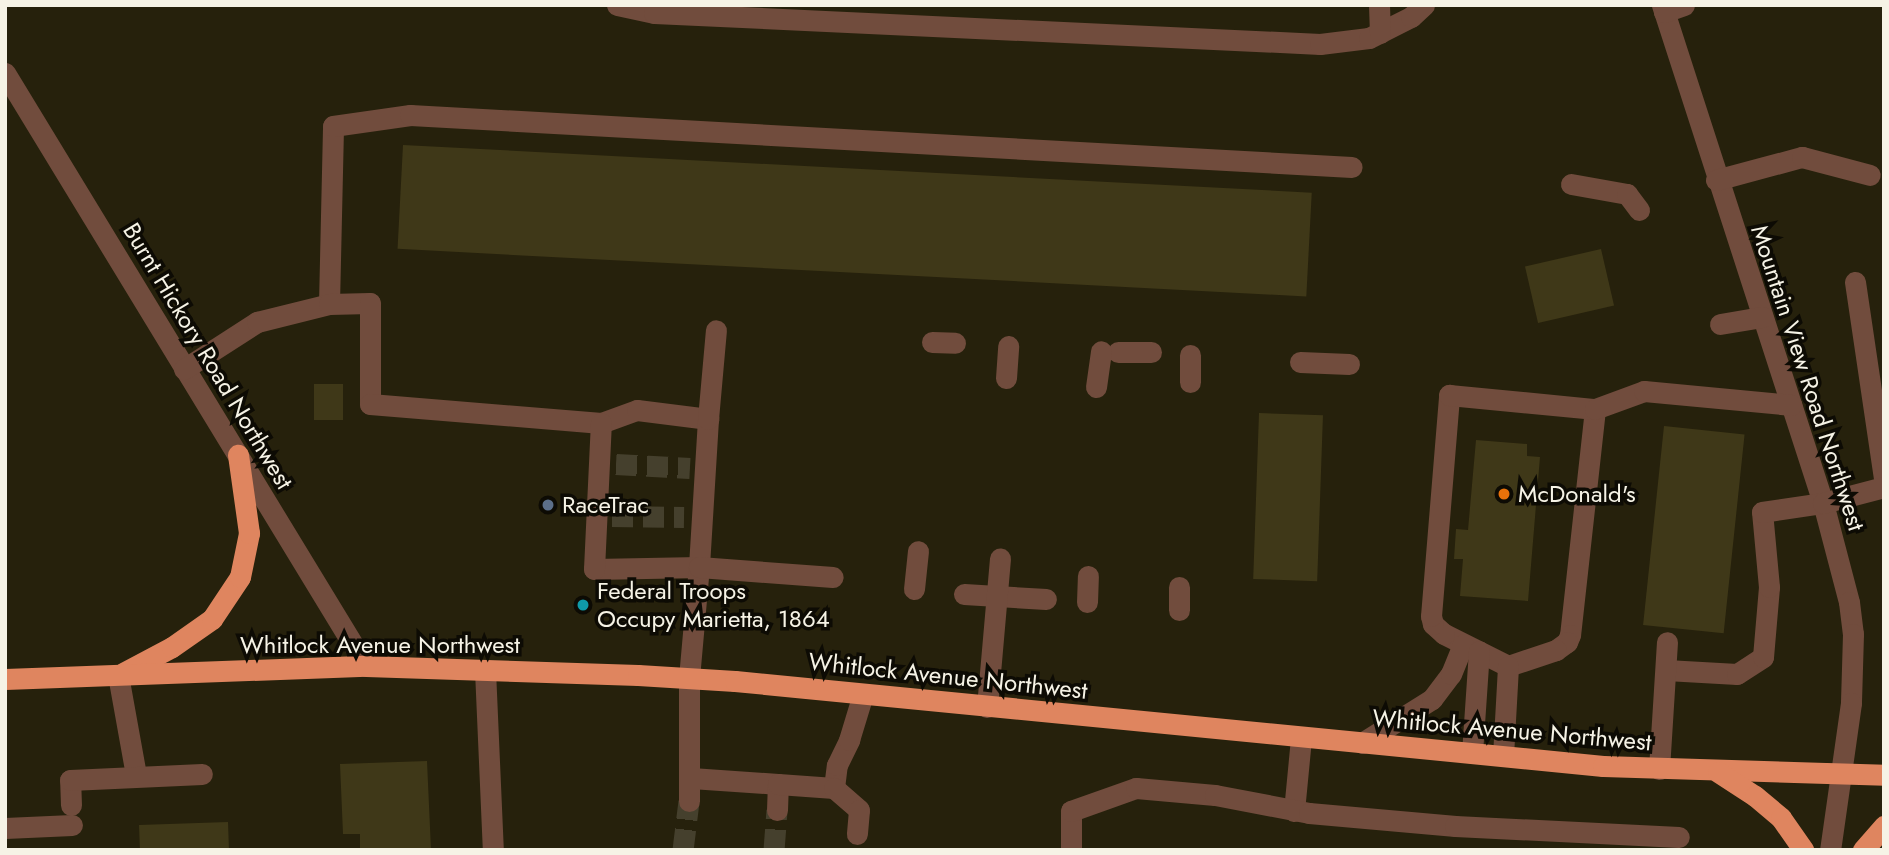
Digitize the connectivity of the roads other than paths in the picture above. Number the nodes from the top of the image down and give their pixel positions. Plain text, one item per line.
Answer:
1 (617, 5) edge
2 (1379, 5) edge
3 (1424, 5) edge
4 (1670, 7) edge
5 (1380, 33) junction
6 (5, 73) edge
7 (1352, 167) dead end
8 (1870, 175) dead end
9 (1716, 180) junction
10 (1571, 184) dead end
11 (1639, 210) dead end
12 (1855, 282) dead end
13 (329, 304) junction
14 (1762, 317) junction
15 (1720, 324) dead end
16 (716, 330) dead end
17 (932, 342) dead end
18 (955, 343) dead end
19 (1008, 346) dead end
20 (1151, 352) dead end
21 (1190, 355) dead end
22 (1300, 362) dead end
23 (1349, 364) dead end
24 (184, 369) junction
25 (1006, 378) dead end
26 (1190, 382) dead end
27 (1096, 387) dead end
28 (1791, 405) junction
29 (1595, 409) junction
30 (708, 419) junction
31 (601, 423) junction
32 (237, 455) junction
33 (1884, 478) edge
34 (1884, 487) edge
35 (1823, 503) junction
36 (918, 551) dead end
37 (1000, 559) dead end
38 (699, 567) junction
39 (1088, 576) dead end
40 (833, 577) dead end
41 (1179, 587) dead end
42 (914, 589) dead end
43 (964, 594) dead end
44 (999, 596) junction
45 (1046, 599) dead end
46 (1087, 602) dead end
47 (1179, 610) dead end
48 (1667, 642) dead end
49 (1471, 648) junction
50 (366, 666) junction
51 (1508, 666) junction
52 (485, 670) junction
53 (1666, 670) junction
54 (118, 676) junction
55 (689, 678) junction
56 (5, 679) edge
57 (863, 694) junction
58 (987, 707) junction
59 (1301, 738) junction
60 (1362, 743) junction
61 (1472, 753) junction
62 (1503, 756) junction
63 (1659, 769) junction
64 (1717, 772) junction
65 (202, 774) dead end
66 (1842, 774) junction
67 (136, 775) junction
68 (1884, 775) edge
69 (691, 778) junction
70 (778, 784) junction
71 (834, 788) junction
72 (689, 801) tunnel mouth
73 (777, 810) tunnel mouth
74 (1294, 811) junction
75 (1884, 826) edge
76 (5, 828) edge
77 (857, 834) dead end
78 (1679, 837) dead end
79 (493, 850) edge
80 (1072, 850) edge
81 (1803, 850) edge
82 (1830, 850) edge
83 (1863, 850) edge

1 - 5 street
2 - 5 street
3 - 5 street
4 - 9 street, Mountain View Road Northwest
6 - 24 street, Burnt Hickory Road Northwest
7 - 13 street
8 - 9 street
9 - 14 street, Mountain View Road Northwest
10 - 11 street
12 - 33 street
13 - 24 street
13 - 31 street
14 - 15 street
14 - 28 street, Mountain View Road Northwest
16 - 30 street
17 - 18 street
19 - 25 street
20 - 27 street
21 - 26 street
22 - 23 street
24 - 32 street, Burnt Hickory Road Northwest
28 - 29 street
28 - 35 street, Mountain View Road Northwest
29 - 49 street
29 - 51 street
30 - 31 street
30 - 38 street
31 - 38 street
32 - 50 street, Burnt Hickory Road Northwest
32 - 54 highway
34 - 35 street
35 - 53 street
35 - 66 street, Mountain View Road Northwest
36 - 42 street
37 - 44 street
38 - 40 street
38 - 55 street
39 - 46 street
41 - 47 street
43 - 44 street
44 - 45 street
44 - 58 street
48 - 53 street
49 - 51 street
49 - 60 street
49 - 61 street
50 - 52 highway, Whitlock Avenue Northwest
50 - 54 highway, Whitlock Avenue Northwest
51 - 62 street
52 - 55 highway, Whitlock Avenue Northwest
52 - 79 street
53 - 63 street
54 - 56 highway, Whitlock Avenue Northwest
54 - 67 street
55 - 57 highway, Whitlock Avenue Northwest
55 - 69 street
57 - 58 highway, Whitlock Avenue Northwest
57 - 71 street
58 - 59 highway, Whitlock Avenue Northwest
59 - 60 highway, Whitlock Avenue Northwest
59 - 74 street
60 - 61 highway, Whitlock Avenue Northwest
61 - 62 highway, Whitlock Avenue Northwest
62 - 63 highway, Whitlock Avenue Northwest
63 - 64 highway, Whitlock Avenue Northwest
64 - 66 highway, Whitlock Avenue Northwest
64 - 81 highway
65 - 67 street
66 - 68 highway, Whitlock Avenue Northwest
66 - 82 street, Mountain View Road Northwest
67 - 76 street
69 - 70 street
69 - 72 street
70 - 71 street
70 - 73 street
71 - 77 street
74 - 78 street
74 - 80 street
75 - 83 highway

